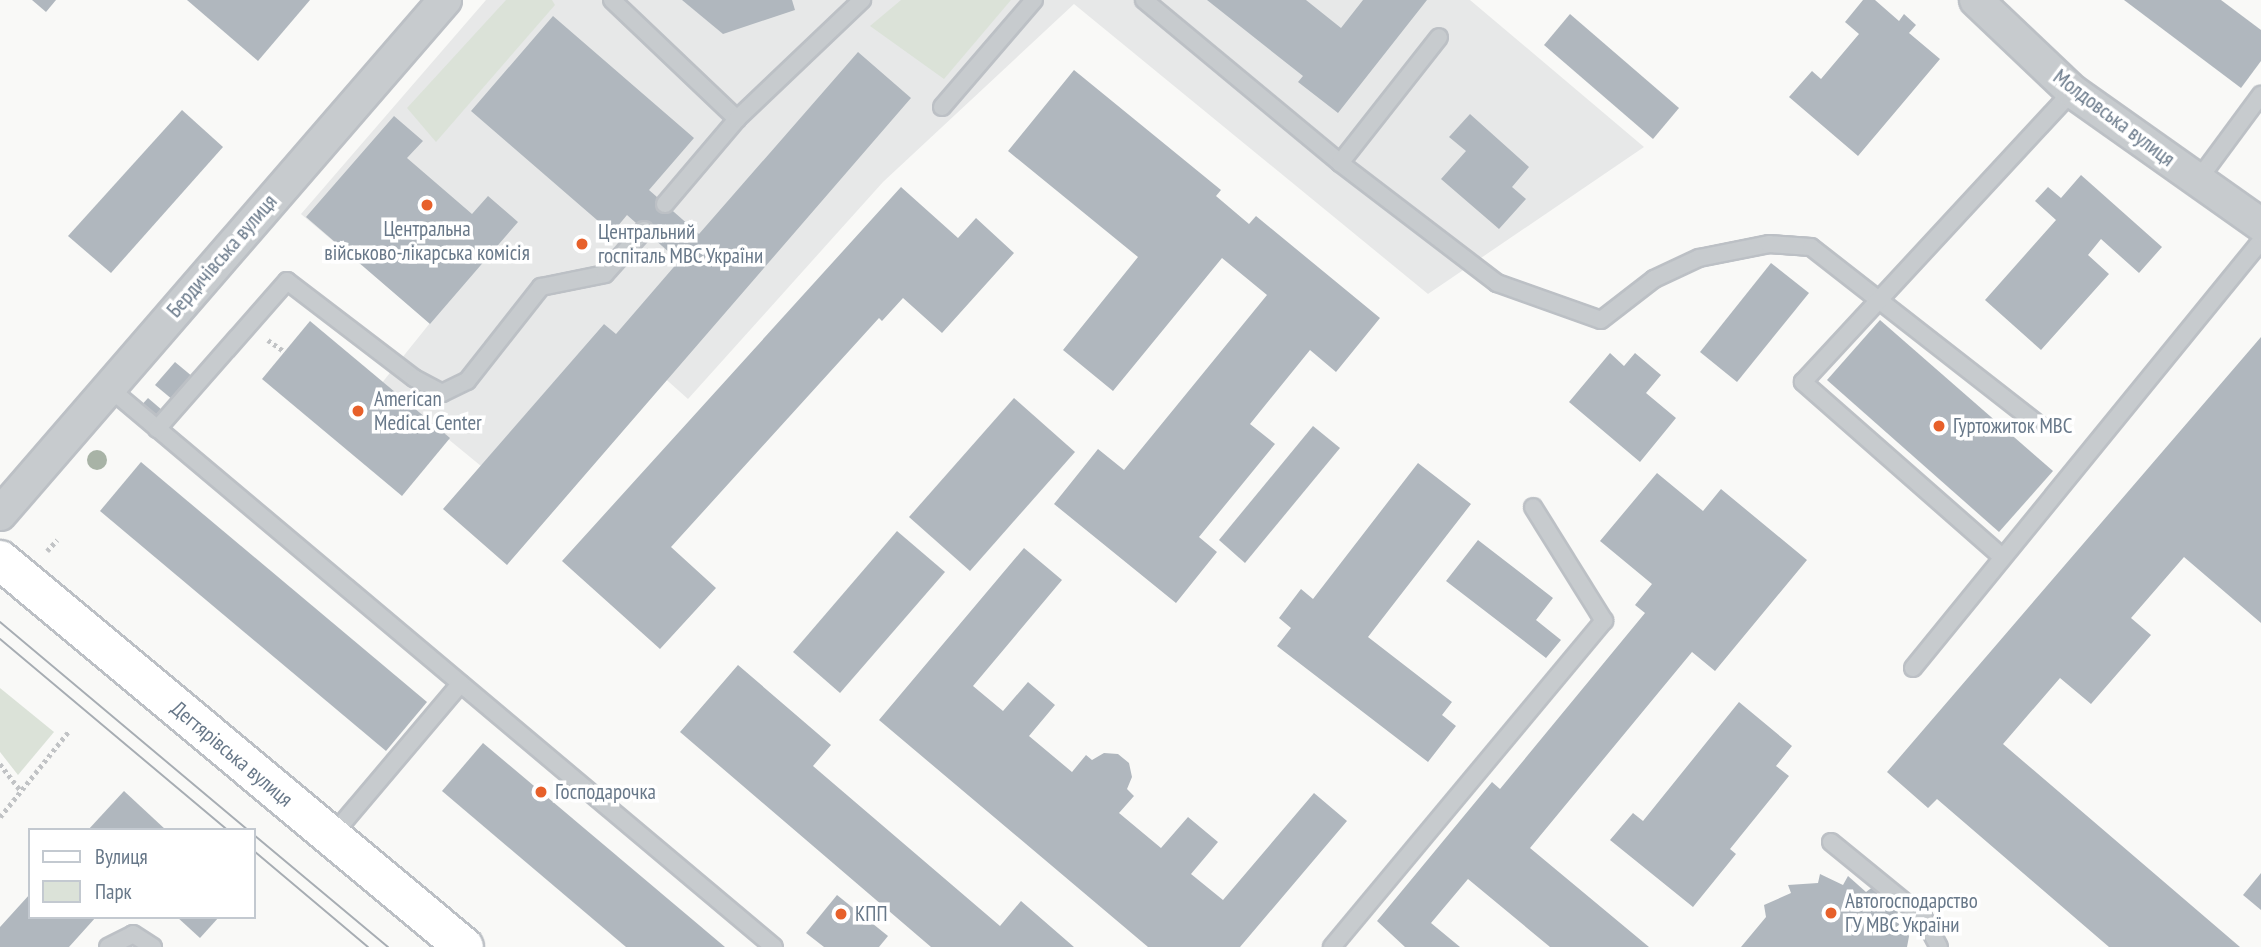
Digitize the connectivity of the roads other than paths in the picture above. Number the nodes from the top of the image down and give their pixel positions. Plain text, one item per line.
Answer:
1 (445, 0) edge
2 (611, 0) edge
3 (862, 0) edge
4 (1034, 0) edge
5 (1144, 0) edge
6 (1976, 0) edge
7 (1439, 37) dead end
8 (2072, 91) junction
9 (2261, 95) edge
10 (942, 107) dead end
11 (737, 119) junction
12 (1340, 163) junction
13 (2198, 180) junction
14 (665, 205) dead end
15 (2261, 225) edge
16 (644, 230) dead end
17 (2261, 241) edge
18 (1880, 299) junction
19 (107, 387) junction
20 (2039, 425) dead end
21 (157, 429) junction
22 (1532, 507) dead end
23 (0, 514) edge
24 (2001, 556) junction
25 (0, 561) edge
26 (1913, 668) dead end
27 (460, 684) junction
28 (330, 838) junction
29 (1831, 842) dead end
30 (108, 947) edge
31 (153, 947) edge
32 (464, 947) edge
33 (774, 947) edge
34 (1332, 947) edge
35 (1939, 947) edge

1 - 19 street, Бердичівська вулиця
2 - 11 lane
3 - 11 lane
4 - 10 lane
5 - 12 lane
6 - 8 street, Молдовська вулиця
7 - 12 lane
8 - 13 street, Молдовська вулиця
8 - 18 lane
9 - 13 lane
11 - 14 lane
12 - 18 lane
13 - 15 street, Молдовська вулиця
16 - 21 lane
17 - 24 lane
18 - 20 lane
18 - 24 lane
19 - 21 lane
19 - 23 street, Бердичівська вулиця
21 - 27 lane
22 - 34 lane
24 - 26 lane
25 - 28 main road, Дегтярівська вулиця
27 - 28 lane
27 - 33 lane
28 - 32 main road, Дегтярівська вулиця
29 - 35 lane
30 - 31 lane

